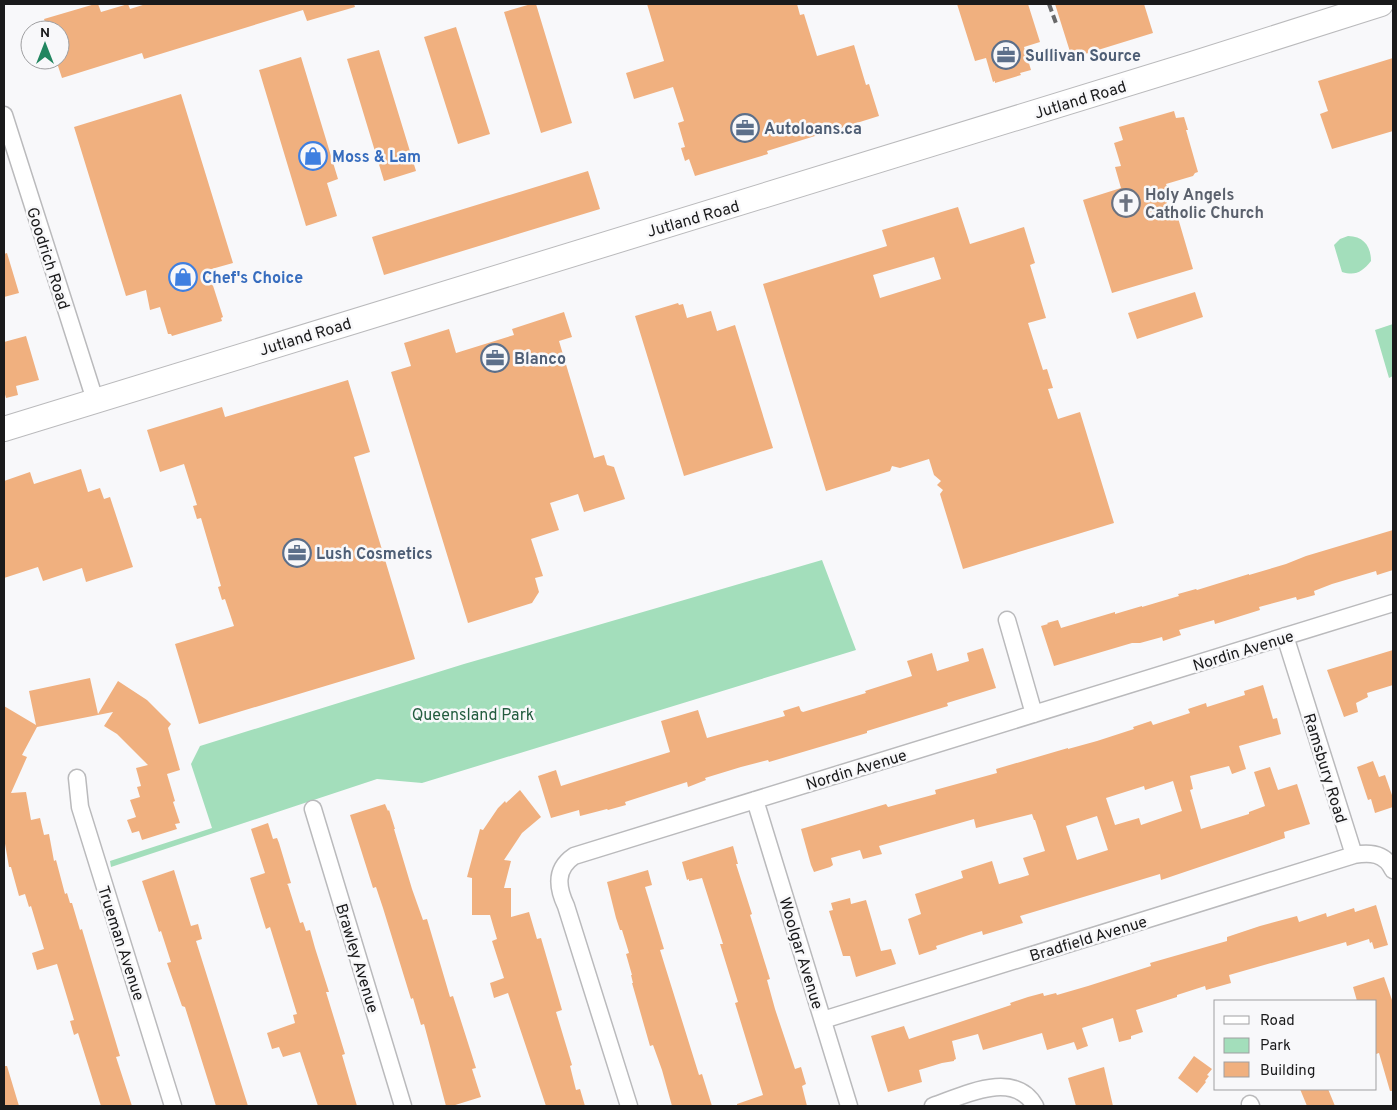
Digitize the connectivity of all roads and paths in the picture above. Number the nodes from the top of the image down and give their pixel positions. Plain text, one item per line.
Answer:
1 (1381, 4) edge
2 (4, 115) edge
3 (95, 400) junction
4 (4, 429) edge
5 (1393, 603) edge
6 (1007, 620) dead end
7 (1285, 636) junction
8 (1034, 714) junction
9 (77, 778) dead end
10 (755, 800) junction
11 (313, 809) dead end
12 (1354, 855) junction
13 (1393, 870) edge
14 (823, 1020) junction
15 (173, 1106) edge
16 (403, 1106) edge
17 (630, 1106) edge
18 (850, 1106) edge
19 (933, 1106) edge
20 (1035, 1106) edge

1 - 3 street, Jutland Road
2 - 3 street, Goodrich Road
3 - 4 street, Jutland Road
5 - 7 street, Nordin Avenue
6 - 8 street
7 - 8 street, Nordin Avenue
7 - 12 street, Ramsbury Road
8 - 10 street, Nordin Avenue
9 - 15 street, Trueman Avenue
10 - 14 street, Woolgar Avenue
10 - 17 street, Nordin Avenue
11 - 16 street, Brawley Avenue
12 - 13 street
12 - 14 street, Bradfield Avenue
14 - 18 street, Woolgar Avenue
19 - 20 street

